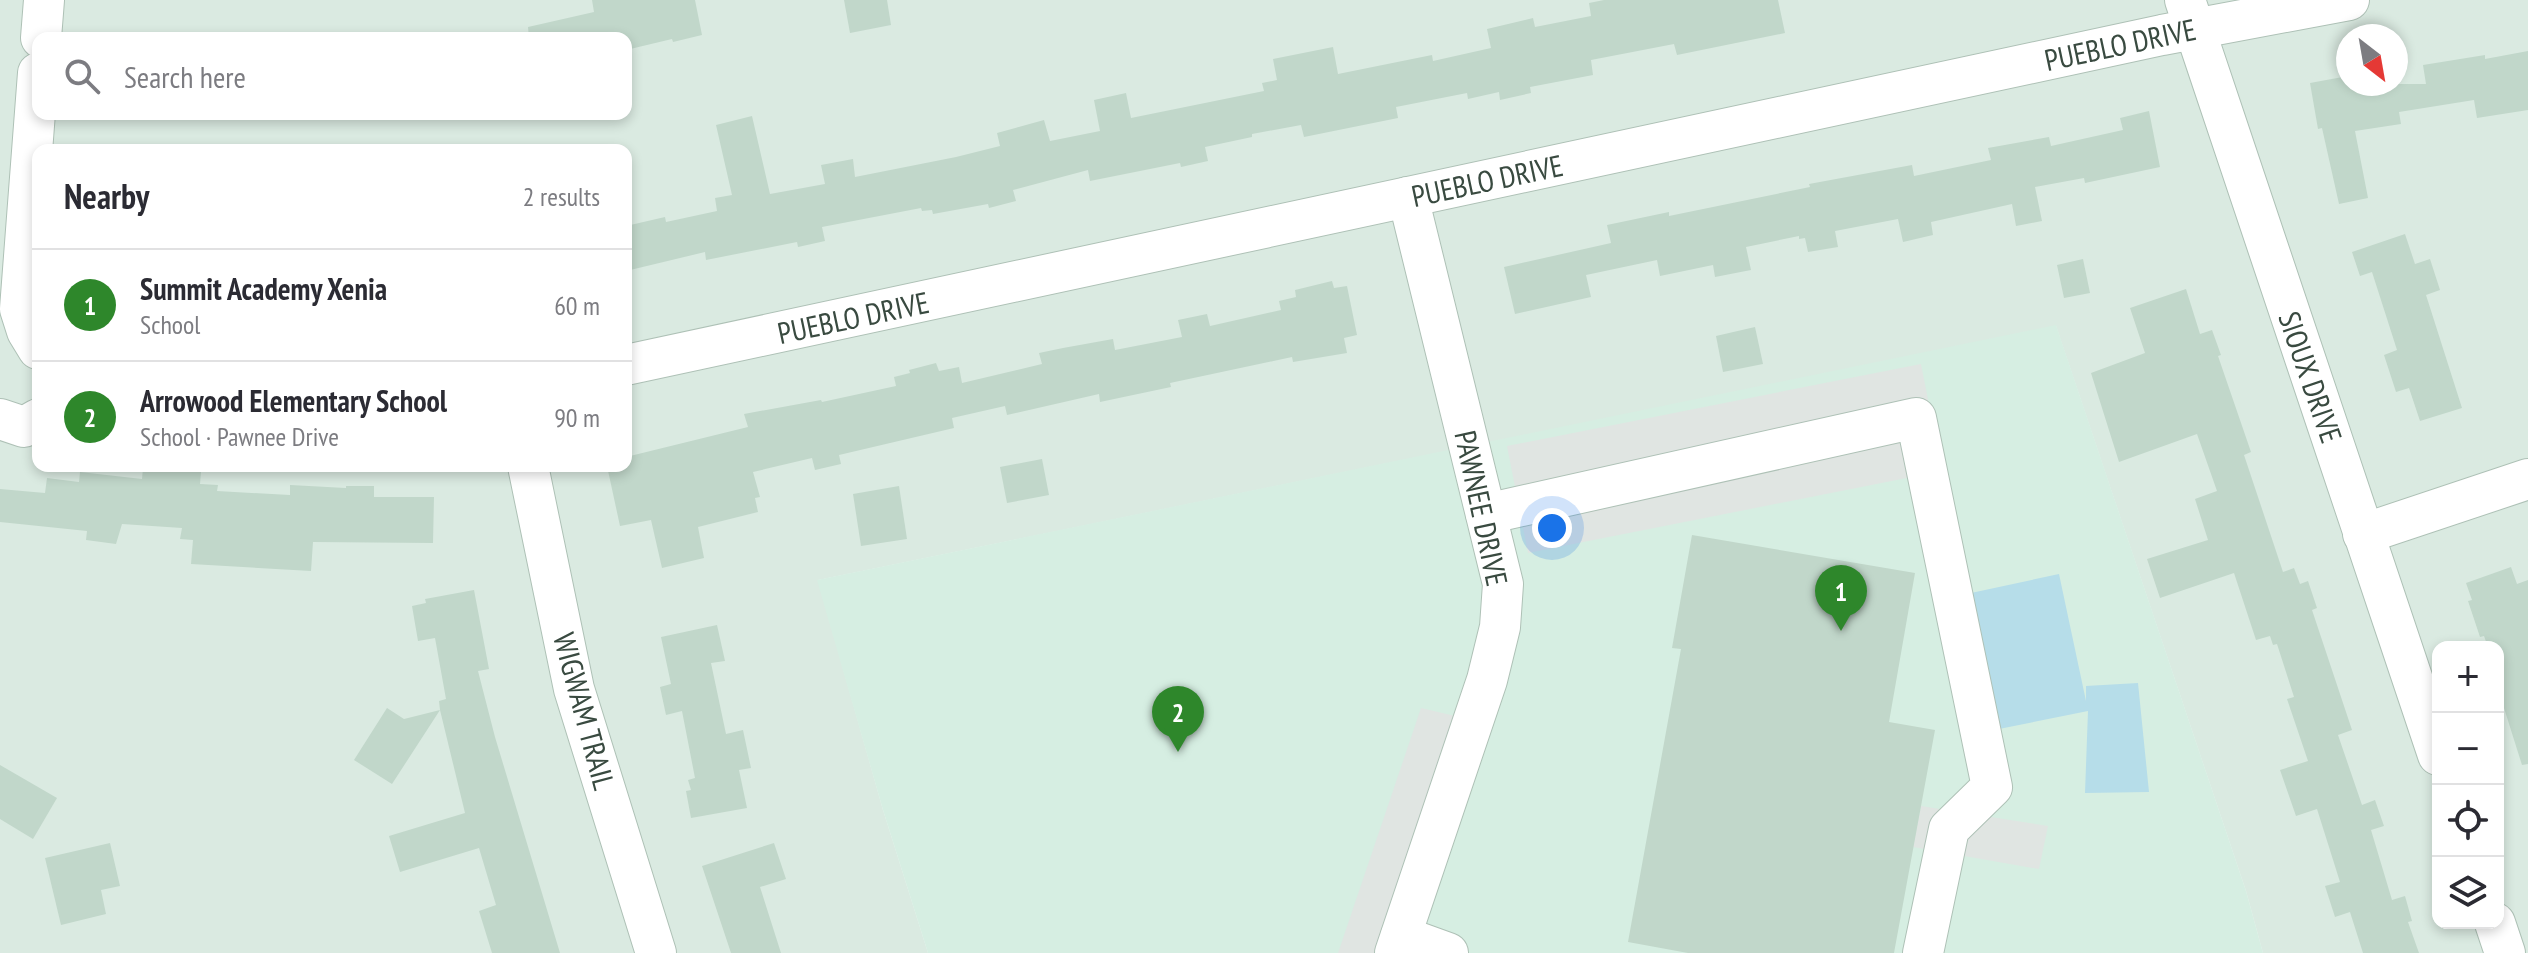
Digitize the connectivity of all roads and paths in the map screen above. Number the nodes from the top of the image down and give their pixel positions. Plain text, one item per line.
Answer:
1 (44, 0) edge
2 (2349, 0) edge
3 (2190, 14) edge
4 (41, 32) edge
5 (33, 120) edge
6 (1408, 197) junction
7 (10, 320) edge
8 (32, 339) edge
9 (632, 364) edge
10 (0, 419) edge
11 (32, 422) edge
12 (529, 472) edge
13 (2528, 479) edge
14 (1486, 514) junction
15 (2363, 534) junction
16 (2432, 737) edge
17 (2497, 929) edge
18 (1398, 945) edge
19 (656, 953) edge
20 (1448, 953) edge
21 (1923, 953) edge
22 (2505, 953) edge

1 - 4 street
2 - 3 street, PUEBLO DRIVE
3 - 6 street, PUEBLO DRIVE
3 - 15 street, SIOUX DRIVE
5 - 7 street
6 - 9 street, PUEBLO DRIVE
6 - 14 street, PAWNEE DRIVE
7 - 8 street
10 - 11 street
12 - 19 street, WIGWAM TRAIL
13 - 15 street
14 - 18 street, PAWNEE DRIVE
14 - 21 street
15 - 16 street, SIOUX DRIVE
17 - 22 street
18 - 20 street

